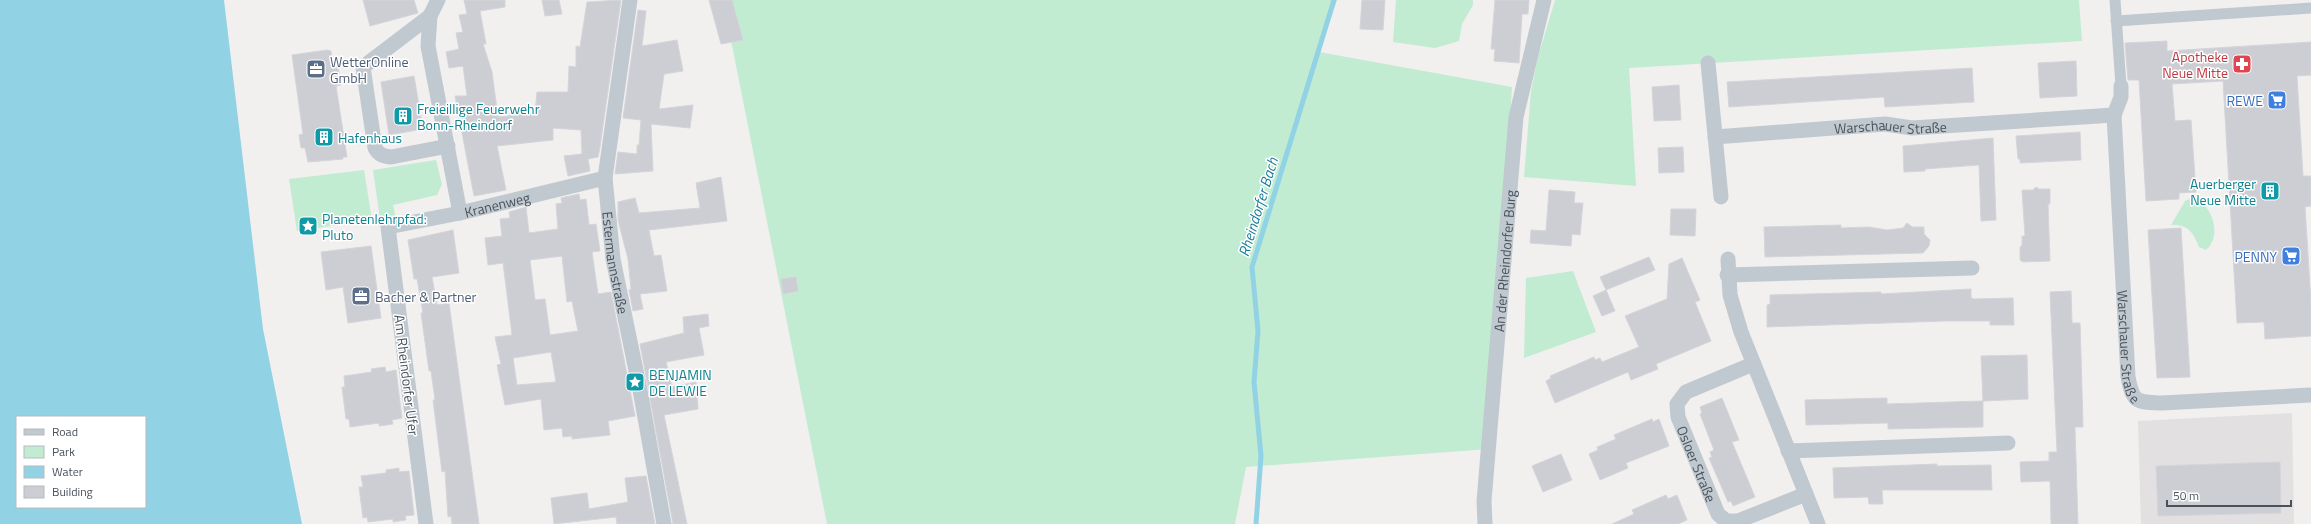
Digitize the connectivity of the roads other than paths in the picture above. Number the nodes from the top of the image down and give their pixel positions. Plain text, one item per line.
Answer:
1 (438, 0) edge
2 (630, 0) edge
3 (1544, 0) edge
4 (2114, 0) edge
5 (2311, 8) edge
6 (430, 16) junction
7 (2116, 20) junction
8 (1708, 63) dead end
9 (2121, 86) joint
10 (2114, 115) junction
11 (1715, 136) junction
12 (448, 146) junction
13 (605, 178) junction
14 (1721, 197) dead end
15 (460, 213) junction
16 (388, 227) joint
17 (1728, 259) dead end
18 (1972, 268) dead end
19 (1727, 275) junction
20 (1753, 364) junction
21 (2311, 394) edge
22 (2008, 443) dead end
23 (1788, 451) junction
24 (1806, 494) junction
25 (426, 524) edge
26 (664, 524) edge
27 (1485, 524) edge
28 (1818, 524) edge

1 - 6 street
2 - 13 street, Estermannstraße
3 - 27 street, An der Rheindorfer Burg
4 - 7 street, Warschauer Straße
5 - 7 street
6 - 12 street
6 - 12 street
7 - 9 street, Warschauer Straße
8 - 11 street
9 - 10 street, Warschauer Straße
10 - 11 street, Warschauer Straße
10 - 21 street, Warschauer Straße
11 - 14 street
12 - 15 street
13 - 15 street, Kranenweg
13 - 26 street, Estermannstraße
15 - 16 street, Kranenweg
16 - 25 street, Am Rheindorfer Ufer
17 - 19 street
18 - 19 street
19 - 20 street
20 - 23 street
20 - 24 street, Osloer Straße
22 - 23 street
23 - 24 street
24 - 28 street

